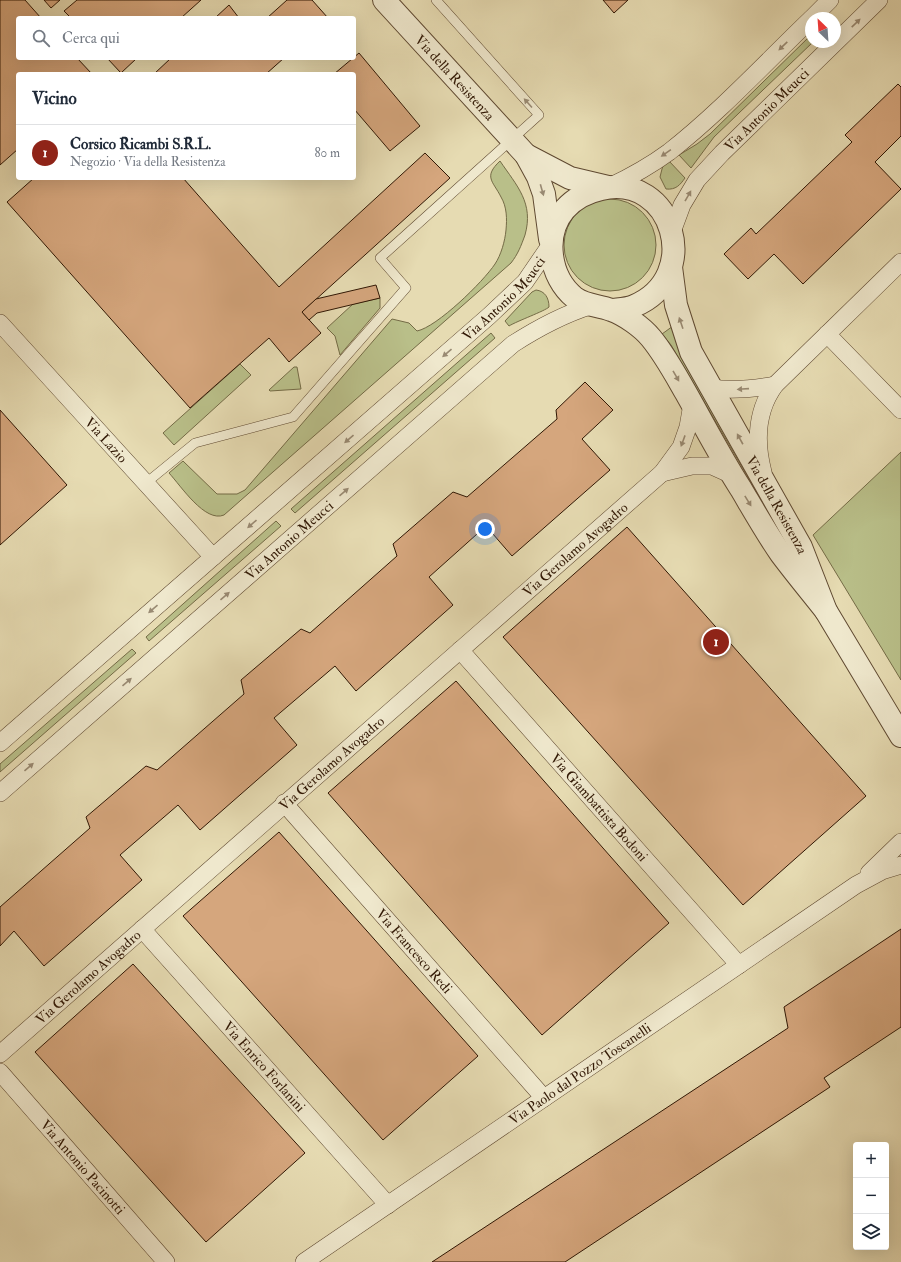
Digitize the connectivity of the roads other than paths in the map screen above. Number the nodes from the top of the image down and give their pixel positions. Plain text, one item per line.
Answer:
1 (384, 0) edge
2 (436, 0) edge
3 (830, 0) edge
4 (879, 0) edge
5 (817, 12) edge
6 (805, 24) edge
7 (511, 139) junction
8 (526, 155) junction
9 (609, 187) junction
10 (672, 232) junction
11 (551, 244) junction
12 (901, 262) edge
13 (671, 267) junction
14 (601, 308) junction
15 (0, 323) edge
16 (827, 334) junction
17 (775, 385) junction
18 (711, 388) junction
19 (692, 404) junction
20 (901, 410) edge
21 (662, 473) junction
22 (732, 475) junction
23 (146, 483) junction
24 (768, 489) junction
25 (213, 557) junction
26 (826, 611) junction
27 (460, 650) junction
28 (901, 736) edge
29 (0, 743) edge
30 (0, 793) edge
31 (284, 803) junction
32 (901, 842) edge
33 (901, 865) edge
34 (856, 885) junction
35 (142, 929) junction
36 (739, 965) junction
37 (0, 1054) edge
38 (0, 1072) edge
39 (544, 1098) junction
40 (388, 1205) junction
41 (166, 1262) edge
42 (304, 1262) edge

1 - 7 street, Via della Resistenza
7 -> 2 lane
3 - 5 street
10 -> 4 street, Via Antonio Meucci
6 -> 9 street
7 - 8 street, Via della Resistenza
7 - 23 lane
8 - 9 street, Via della Resistenza
8 -> 11 street, Via della Resistenza
9 - 10 street
9 - 11 street
10 - 13 street
11 - 14 street
11 -> 25 street, Via Antonio Meucci
12 - 16 street
13 - 14 street
18 -> 13 street, Via della Resistenza
14 -> 19 street
30 -> 14 street, Via Antonio Meucci
15 - 23 street, Via Lazio
16 - 17 street
16 - 20 street
17 -> 18 street
17 - 24 street
24 -> 18 street, Via della Resistenza
19 -> 21 street, Via Gerolamo Avogadro
19 - 22 street
21 - 22 street, Via Gerolamo Avogadro
21 - 27 street, Via Gerolamo Avogadro
22 -> 26 street
23 - 25 street, Via Lazio
24 - 26 street, Via della Resistenza
25 -> 29 street, Via Antonio Meucci
26 - 28 street, Via della Resistenza
27 - 31 street, Via Gerolamo Avogadro
27 - 36 street, Via Giambattista Bodoni
31 - 35 street, Via Gerolamo Avogadro
31 - 39 street, Via Francesco Redi
32 - 34 street, Via Paolo dal Pozzo Toscanelli
33 - 34 street, Via Paolo dal Pozzo Toscanelli
34 - 36 street, Via Paolo dal Pozzo Toscanelli
35 - 37 street, Via Gerolamo Avogadro
35 - 40 street, Via Enrico Forlanini
36 - 39 street, Via Paolo dal Pozzo Toscanelli
38 - 41 street, Via Antonio Pacinotti
39 - 40 street, Via Paolo dal Pozzo Toscanelli
40 - 42 street, Via Paolo dal Pozzo Toscanelli

